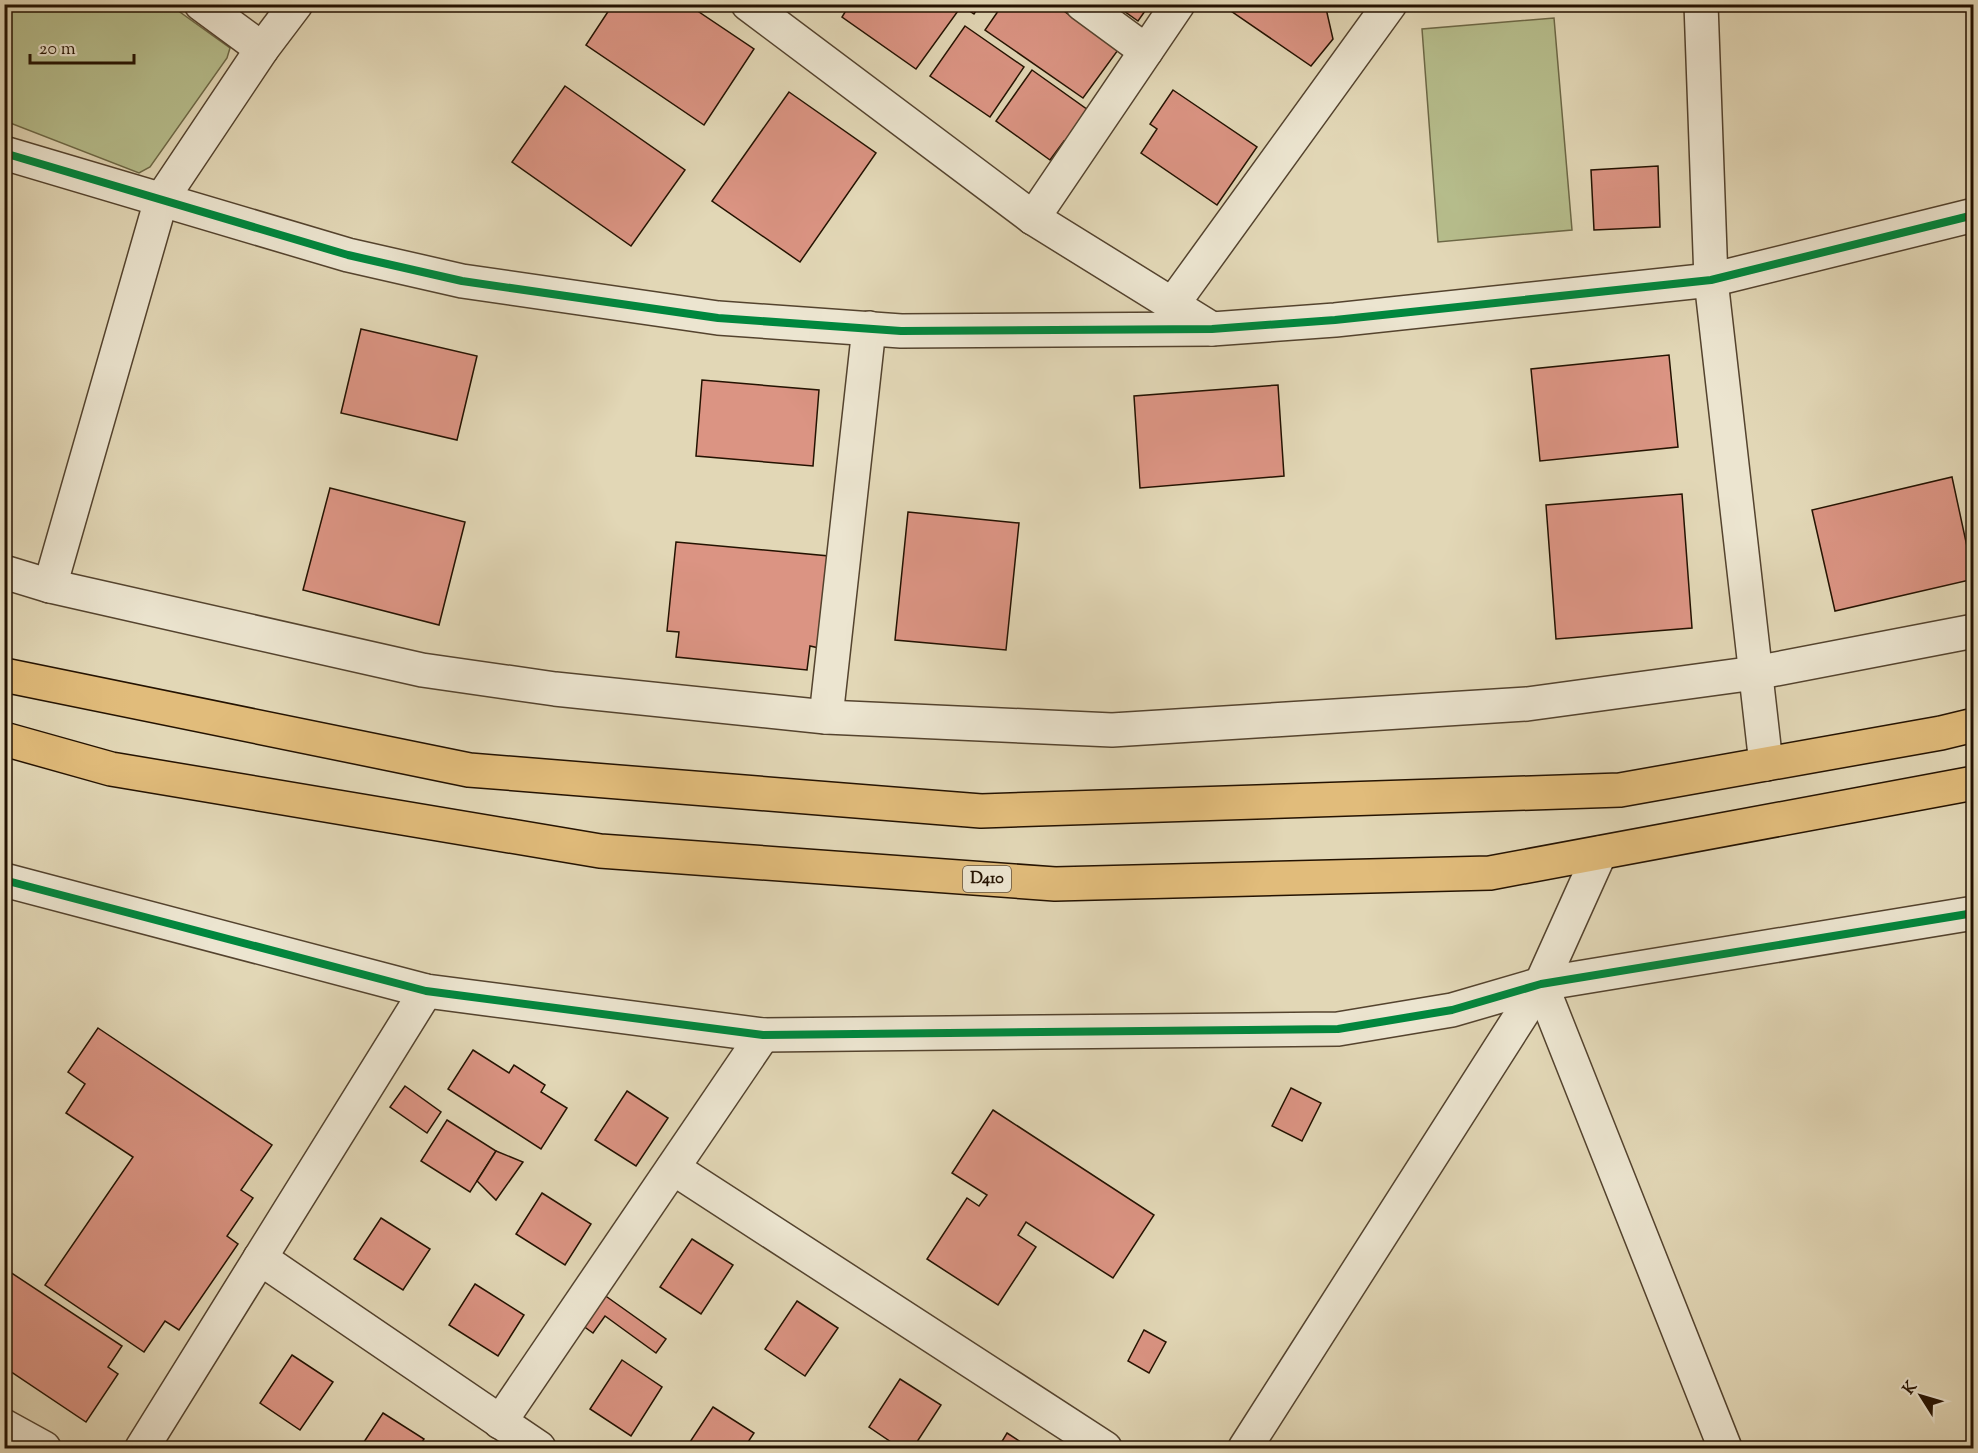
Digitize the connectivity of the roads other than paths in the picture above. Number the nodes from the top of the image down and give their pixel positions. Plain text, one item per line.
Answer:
1 (201, 4) edge
2 (296, 4) edge
3 (747, 4) edge
4 (1082, 4) edge
5 (1178, 4) edge
6 (1390, 4) edge
7 (1701, 4) edge
8 (262, 49) junction
9 (1146, 51) junction
10 (4, 153) edge
11 (161, 200) junction
12 (1974, 215) edge
13 (1033, 218) junction
14 (1711, 280) junction
15 (1172, 304) junction
16 (869, 328) junction
17 (1212, 329) junction
18 (4, 572) edge
19 (50, 586) junction
20 (1974, 631) edge
21 (1755, 673) junction
22 (4, 675) edge
23 (826, 717) junction
24 (1974, 725) edge
25 (4, 739) edge
26 (1766, 764) junction
27 (1974, 783) edge
28 (1600, 853) junction
29 (4, 880) edge
30 (1974, 913) edge
31 (1541, 984) junction
32 (426, 991) junction
33 (763, 1035) junction
34 (673, 1168) junction
35 (260, 1258) junction
36 (500, 1422) junction
37 (4, 1426) edge
38 (44, 1449) edge
39 (142, 1449) edge
40 (539, 1449) edge
41 (1105, 1449) edge
42 (1245, 1449) edge
43 (1725, 1449) edge

1 - 8 street
2 - 8 street
3 - 13 street
4 - 9 street
5 - 9 street
6 - 15 street
7 - 14 street
8 - 11 street
9 - 13 street
10 - 11 street
11 - 16 street
11 - 19 street
12 - 14 street
13 - 15 street
14 - 17 street
14 - 21 street
15 - 17 street
16 - 17 street
16 - 23 street
18 - 19 street
19 - 23 street
20 - 21 street
21 - 23 street
21 - 26 street
22 - 26 highway
24 - 26 highway
25 - 28 highway, D410
27 - 28 highway, D410
28 - 31 street
29 - 32 street
30 - 31 street
31 - 33 street
31 - 42 street
31 - 43 street
32 - 33 street
32 - 35 street
33 - 34 street
34 - 36 street
34 - 41 street
35 - 36 street
35 - 39 street
36 - 40 street
37 - 38 street

